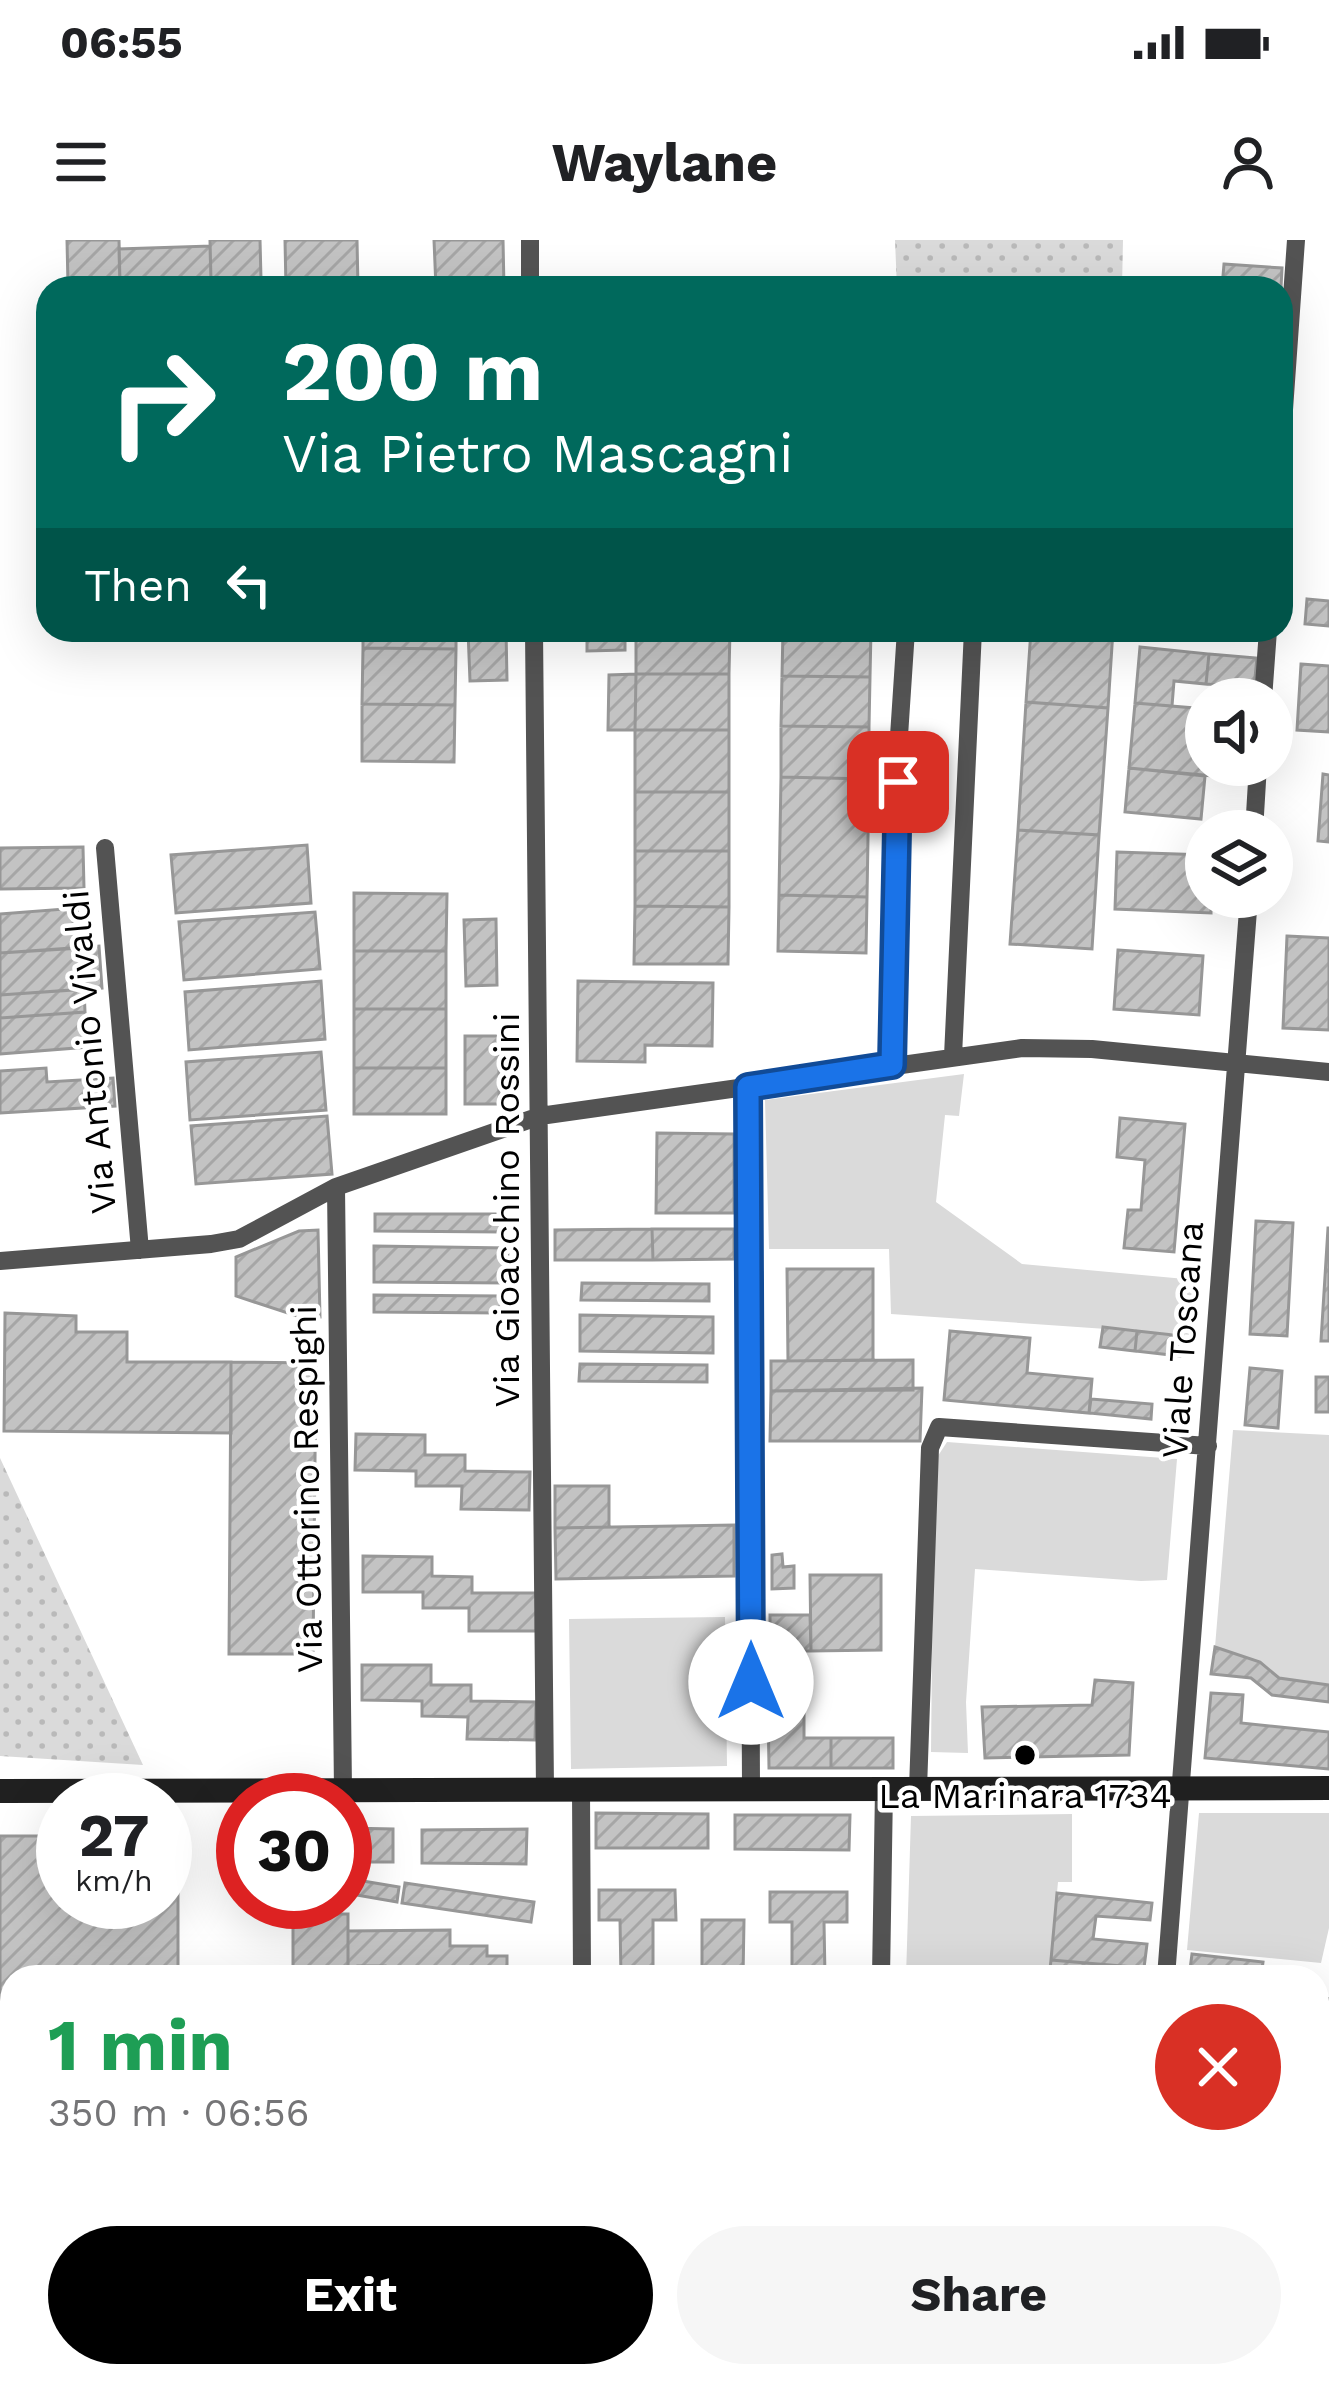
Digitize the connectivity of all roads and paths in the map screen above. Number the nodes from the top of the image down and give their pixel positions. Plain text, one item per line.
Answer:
1 (530, 240) edge
2 (1296, 240) edge
3 (530, 276) edge
4 (1293, 282) edge
5 (534, 642) edge
6 (905, 642) edge
7 (972, 642) edge
8 (1267, 642) edge
9 (1265, 678) edge
10 (105, 848) dead end
11 (1247, 918) edge
12 (953, 1057) junction
13 (1237, 1064) junction
14 (892, 1065) junction
15 (1329, 1072) edge
16 (748, 1087) junction
17 (541, 1116) junction
18 (336, 1187) junction
19 (140, 1250) junction
20 (0, 1261) edge
21 (1208, 1446) junction
22 (343, 1773) edge
23 (1182, 1788) junction
24 (1329, 1788) edge
25 (751, 1789) junction
26 (884, 1789) junction
27 (919, 1789) junction
28 (216, 1790) edge
29 (372, 1790) edge
30 (544, 1790) junction
31 (581, 1790) junction
32 (0, 1791) edge
33 (582, 1965) edge
34 (881, 1965) edge
35 (1167, 1965) edge

1 - 3 street
2 - 4 street
5 - 17 street, Via Gioacchino Rossini
6 - 14 street
7 - 12 street
8 - 9 street
10 - 19 street, Via Antonio Vivaldi
11 - 13 street, Viale Toscana
12 - 13 street
12 - 14 street
13 - 15 street
13 - 21 street, Viale Toscana
14 - 16 street
16 - 17 street
16 - 25 street
17 - 18 street
17 - 30 street, Via Gioacchino Rossini
18 - 19 street
18 - 22 street, Via Ottorino Respighi
19 - 20 street
21 - 23 street, Viale Toscana
21 - 27 street
23 - 24 street
23 - 27 street
23 - 35 street, Viale Toscana
25 - 26 street
25 - 31 street
26 - 27 street
26 - 34 street
28 - 32 street
29 - 30 street
30 - 31 street
31 - 33 street

